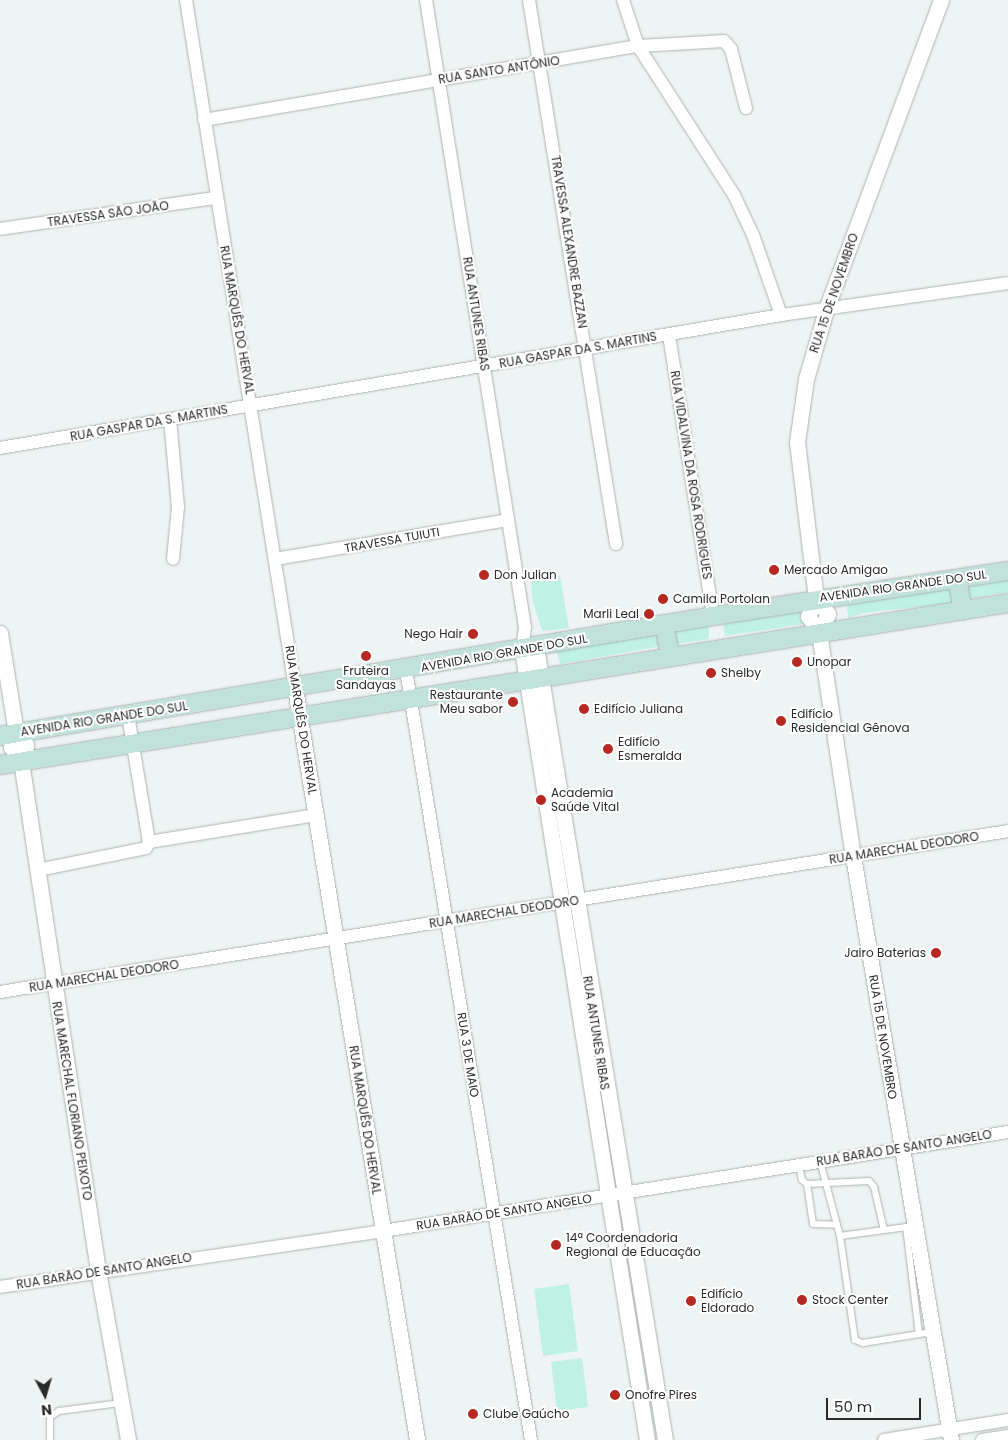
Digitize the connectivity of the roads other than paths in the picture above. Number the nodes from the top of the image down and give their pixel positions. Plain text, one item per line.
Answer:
1 (186, 0) edge
2 (426, 0) edge
3 (529, 0) edge
4 (623, 0) edge
5 (941, 0) edge
6 (638, 46) junction
7 (539, 64) junction
8 (439, 79) junction
9 (746, 108) dead end
10 (204, 120) junction
11 (216, 198) junction
12 (0, 229) edge
13 (1008, 283) edge
14 (826, 310) junction
15 (781, 315) junction
16 (669, 335) junction
17 (586, 349) junction
18 (484, 366) junction
19 (252, 405) junction
20 (170, 419) junction
21 (0, 448) edge
22 (508, 520) junction
23 (616, 544) dead end
24 (173, 559) dead end
25 (275, 560) junction
26 (1008, 571) edge
27 (957, 579) junction
28 (816, 599) junction
29 (1008, 603) edge
30 (963, 610) junction
31 (713, 616) junction
32 (664, 624) junction
33 (819, 632) junction
34 (0, 633) edge
35 (529, 649) junction
36 (670, 656) junction
37 (406, 670) junction
38 (533, 678) junction
39 (295, 688) junction
40 (410, 698) junction
41 (128, 715) junction
42 (300, 717) junction
43 (8, 734) edge
44 (133, 744) junction
45 (21, 762) junction
46 (0, 765) edge
47 (316, 815) junction
48 (1008, 832) edge
49 (149, 842) junction
50 (853, 856) junction
51 (38, 870) junction
52 (568, 902) junction
53 (447, 922) junction
54 (336, 939) junction
55 (54, 983) junction
56 (0, 992) edge
57 (1008, 1132) edge
58 (901, 1148) junction
59 (820, 1161) junction
60 (799, 1164) junction
61 (824, 1183) junction
62 (807, 1184) junction
63 (615, 1194) junction
64 (493, 1213) junction
65 (836, 1225) junction
66 (910, 1226) junction
67 (884, 1230) junction
68 (383, 1231) junction
69 (840, 1236) junction
70 (98, 1271) junction
71 (0, 1287) edge
72 (925, 1333) junction
73 (121, 1402) junction
74 (1008, 1420) edge
75 (951, 1435) edge
76 (50, 1436) edge
77 (1008, 1436) edge
78 (128, 1440) edge
79 (417, 1440) edge
80 (531, 1440) edge
81 (647, 1440) edge
82 (665, 1440) edge
83 (884, 1440) edge
84 (982, 1440) edge

1 - 10 street, RUA MARQUÊS DO HERVAL
2 - 8 street, RUA ANTUNES RIBAS
3 - 7 street, TRAVESSA ALEXANDRE BAZZAN
4 - 6 street
5 - 14 street, RUA 15 DE NOVEMBRO
6 - 7 street, RUA SANTO ANTÔNIO
6 - 9 street, RUA SANTO ANTÔNIO
6 - 15 street
7 - 8 street, RUA SANTO ANTÔNIO
7 - 17 street, TRAVESSA ALEXANDRE BAZZAN
8 - 10 street, RUA SANTO ANTÔNIO
8 - 18 street, RUA ANTUNES RIBAS
10 - 11 street, RUA MARQUÊS DO HERVAL
11 - 12 street, TRAVESSA SÃO JOÃO
11 - 19 street, RUA MARQUÊS DO HERVAL
13 - 14 street, RUA GASPAR DA S. MARTINS
14 - 15 street, RUA GASPAR DA S. MARTINS
14 - 28 street, RUA 15 DE NOVEMBRO
15 - 16 street, RUA GASPAR DA S. MARTINS
16 - 17 street, RUA GASPAR DA S. MARTINS
16 - 31 street, RUA VIDALVINA DA ROSA RODRIGUES
17 - 18 street, RUA GASPAR DA S. MARTINS
17 - 23 street, TRAVESSA ALEXANDRE BAZZAN
18 - 19 street, RUA GASPAR DA S. MARTINS
18 - 22 street, RUA ANTUNES RIBAS
19 - 20 street, RUA GASPAR DA S. MARTINS
19 - 25 street, RUA MARQUÊS DO HERVAL
20 - 21 street, RUA GASPAR DA S. MARTINS
20 - 24 street
22 - 25 street, TRAVESSA TUIUTI
22 - 35 street, RUA ANTUNES RIBAS
25 - 39 street, RUA MARQUÊS DO HERVAL
26 - 27 main road, AVENIDA RIO GRANDE DO SUL
27 - 28 main road, AVENIDA RIO GRANDE DO SUL
27 - 30 main road
28 - 31 main road, AVENIDA RIO GRANDE DO SUL
28 - 33 street, RUA 15 DE NOVEMBRO
29 - 30 main road
30 - 33 main road
31 - 32 main road, AVENIDA RIO GRANDE DO SUL
32 - 35 main road, AVENIDA RIO GRANDE DO SUL
32 - 36 main road
33 - 36 main road
33 - 50 street, RUA 15 DE NOVEMBRO
34 - 43 street, RUA MARECHAL FLORIANO PEIXOTO
35 - 37 main road, AVENIDA RIO GRANDE DO SUL
35 - 38 street, RUA ANTUNES RIBAS
36 - 38 main road
37 - 39 main road, AVENIDA RIO GRANDE DO SUL
37 - 40 street, RUA 3 DE MAIO
38 - 40 main road
38 - 52 street, RUA ANTUNES RIBAS
39 - 41 main road, AVENIDA RIO GRANDE DO SUL
39 - 42 street, RUA MARQUÊS DO HERVAL
40 - 42 main road
40 - 53 street, RUA 3 DE MAIO
41 - 43 main road, AVENIDA RIO GRANDE DO SUL
41 - 44 street
42 - 44 main road
42 - 47 street, RUA MARQUÊS DO HERVAL
43 - 45 street, RUA MARECHAL FLORIANO PEIXOTO
44 - 45 main road
44 - 49 street
45 - 46 main road
45 - 51 street, RUA MARECHAL FLORIANO PEIXOTO
47 - 49 street
47 - 54 street, RUA MARQUÊS DO HERVAL
48 - 50 street, RUA MARECHAL DEODORO
49 - 51 street
50 - 52 street, RUA MARECHAL DEODORO
50 - 58 street, RUA 15 DE NOVEMBRO
51 - 55 street, RUA MARECHAL FLORIANO PEIXOTO
52 - 53 street, RUA MARECHAL DEODORO
52 - 63 street, RUA ANTUNES RIBAS
53 - 54 street, RUA MARECHAL DEODORO
53 - 64 street, RUA 3 DE MAIO
54 - 55 street, RUA MARECHAL DEODORO
54 - 68 street, RUA MARQUÊS DO HERVAL
55 - 56 street, RUA MARECHAL DEODORO
55 - 70 street, RUA MARECHAL FLORIANO PEIXOTO
57 - 58 street, RUA BARÃO DE SANTO ANGELO
58 - 59 street, RUA BARÃO DE SANTO ANGELO
58 - 66 street, RUA 15 DE NOVEMBRO
59 - 60 street, RUA BARÃO DE SANTO ANGELO
59 - 61 lane
60 - 62 lane
60 - 63 street, RUA BARÃO DE SANTO ANGELO
61 - 62 lane
61 - 65 lane
61 - 67 lane
62 - 65 lane
63 - 64 street, RUA BARÃO DE SANTO ANGELO
63 - 81 street, RUA ANTUNES RIBAS
63 - 82 street, RUA ANTUNES RIBAS
64 - 68 street, RUA BARÃO DE SANTO ANGELO
64 - 80 street, RUA 3 DE MAIO
65 - 69 lane
66 - 67 lane
66 - 72 street, RUA 15 DE NOVEMBRO
67 - 69 lane
68 - 70 street, RUA BARÃO DE SANTO ANGELO
68 - 79 street, RUA MARQUÊS DO HERVAL
69 - 72 lane
70 - 71 street, RUA BARÃO DE SANTO ANGELO
70 - 73 street, RUA MARECHAL FLORIANO PEIXOTO
72 - 75 street, RUA 15 DE NOVEMBRO
73 - 76 lane
73 - 78 street, RUA MARECHAL FLORIANO PEIXOTO
74 - 75 street
75 - 83 street
77 - 84 street

